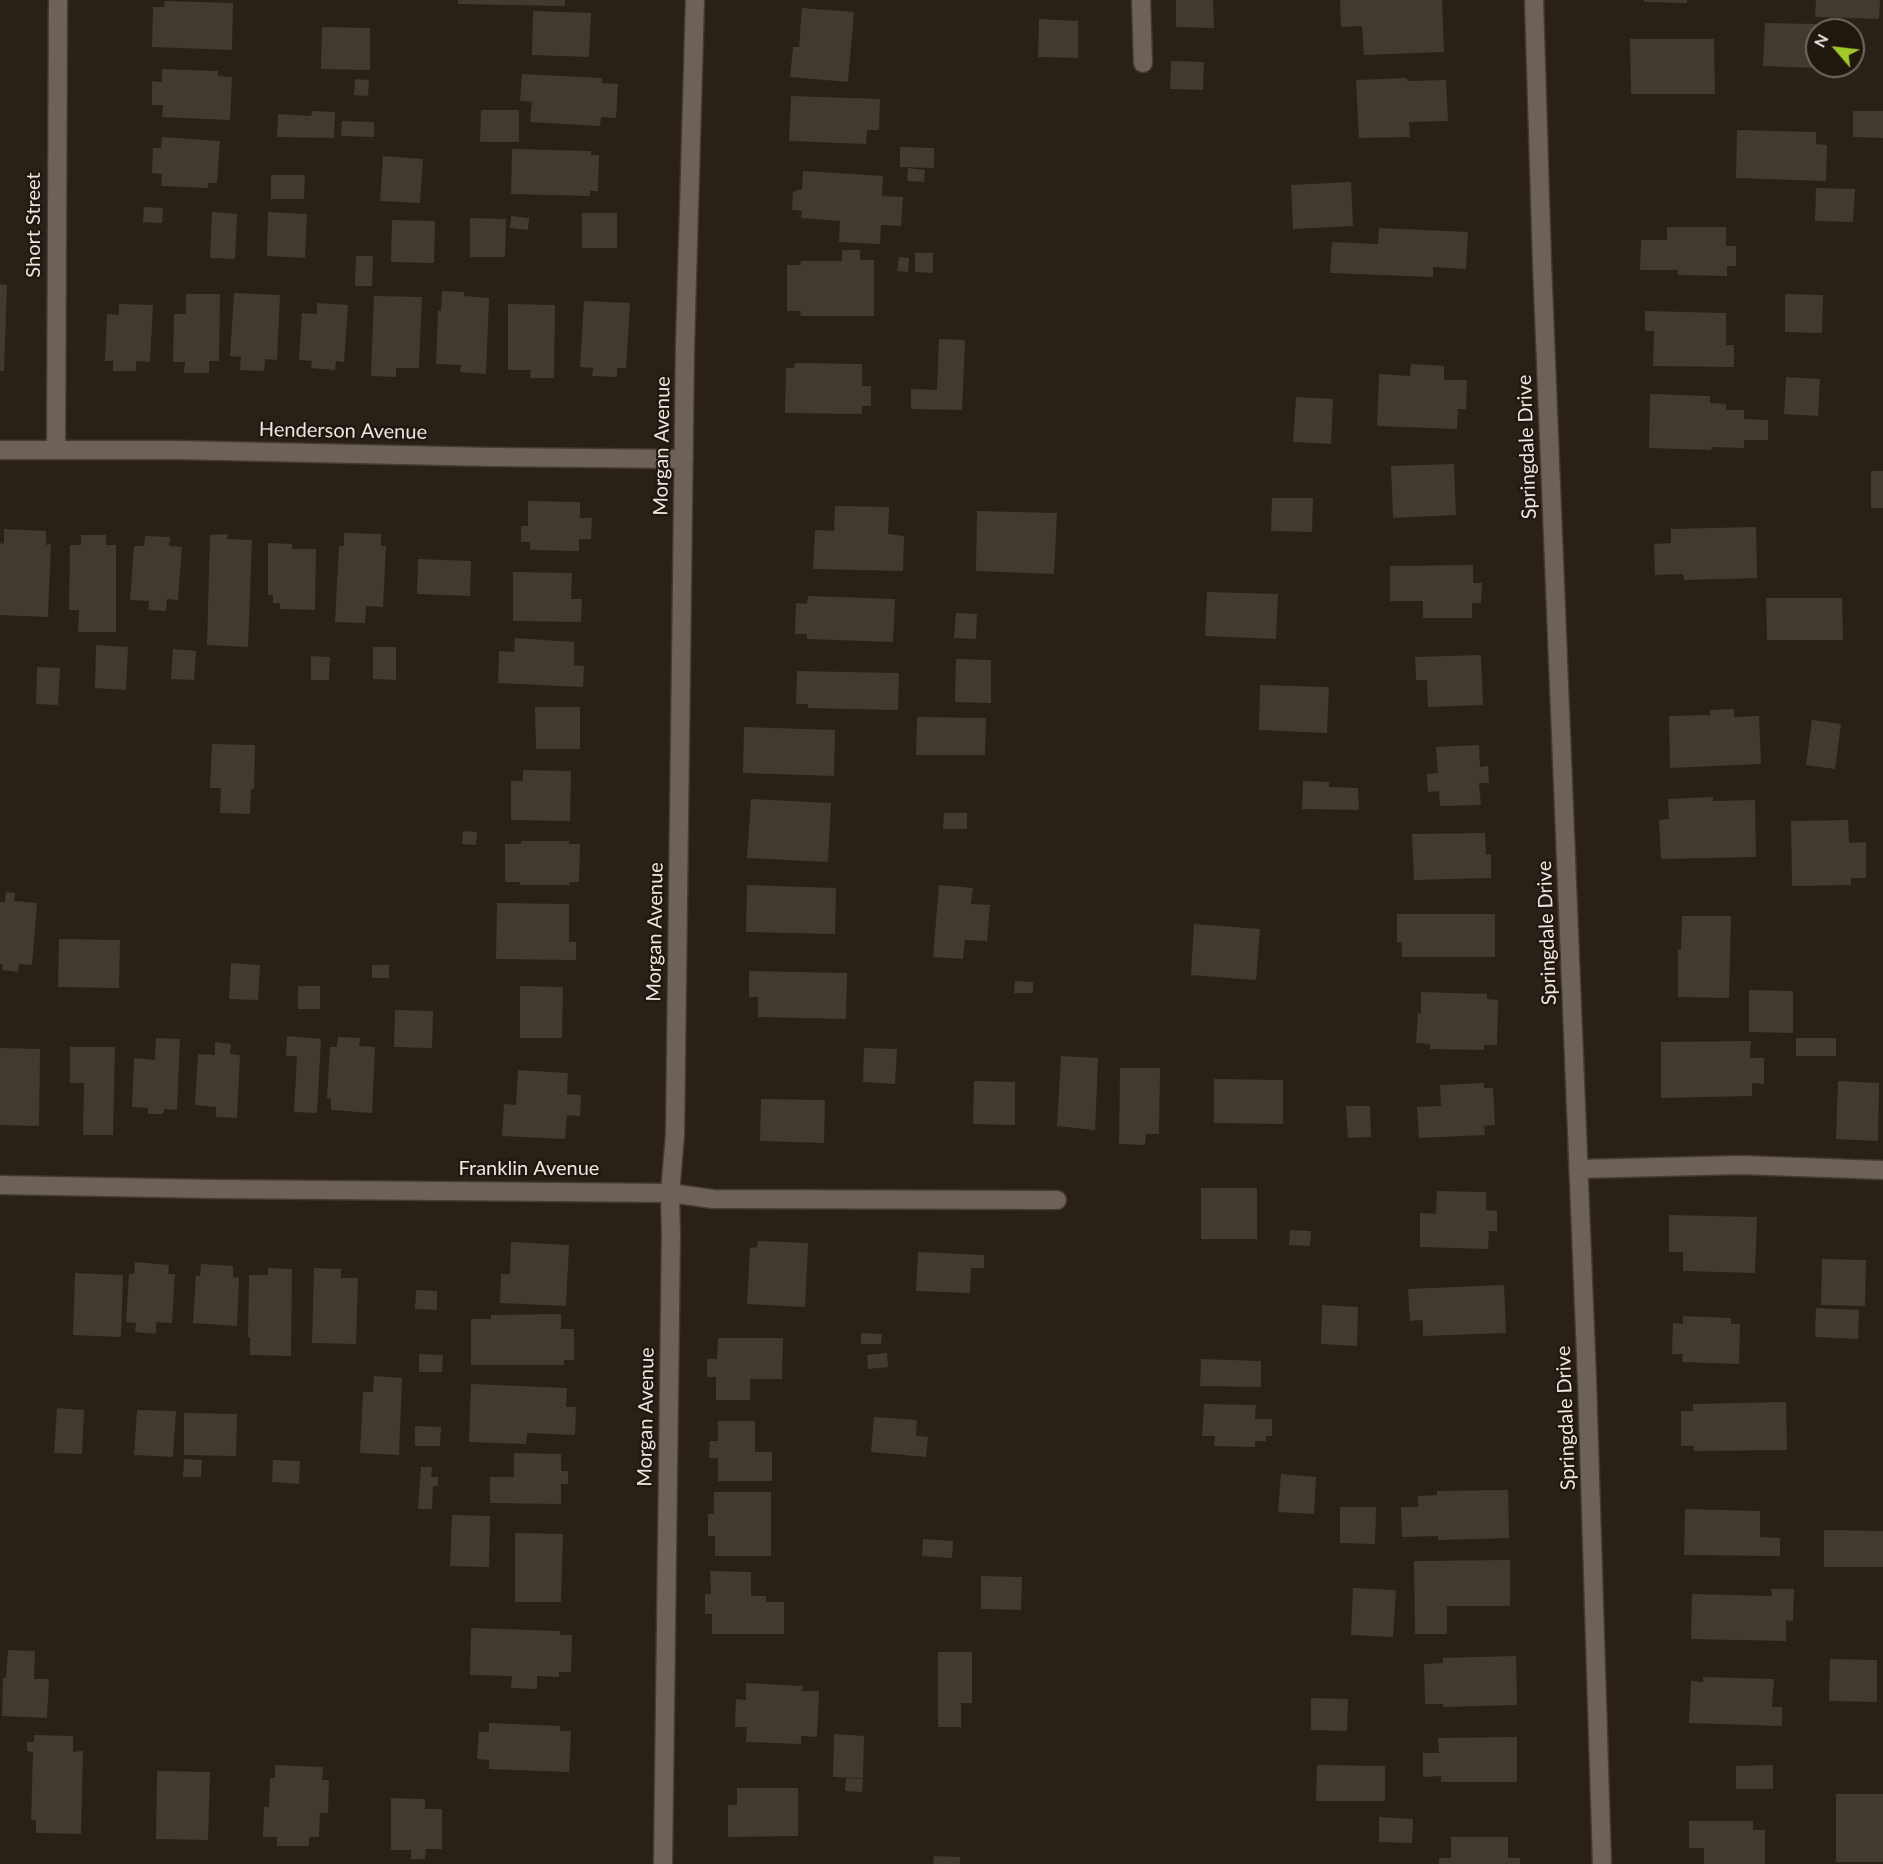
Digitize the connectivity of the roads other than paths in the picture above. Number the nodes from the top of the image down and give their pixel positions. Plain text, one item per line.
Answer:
1 (58, 0) edge
2 (695, 0) edge
3 (1141, 0) edge
4 (1534, 0) edge
5 (1143, 63) dead end
6 (0, 450) edge
7 (56, 450) junction
8 (684, 459) junction
9 (1579, 1169) junction
10 (1883, 1170) edge
11 (0, 1185) edge
12 (670, 1193) junction
13 (1058, 1200) dead end
14 (663, 1864) edge
15 (1602, 1864) edge

1 - 7 street, Short Street
2 - 8 street, Morgan Avenue
3 - 5 street
4 - 9 street, Springdale Drive
6 - 7 street, Henderson Avenue
7 - 8 street, Henderson Avenue
8 - 12 street, Morgan Avenue
9 - 10 street
9 - 15 street, Springdale Drive
11 - 12 street, Franklin Avenue
12 - 13 street, Franklin Avenue
12 - 14 street, Morgan Avenue

